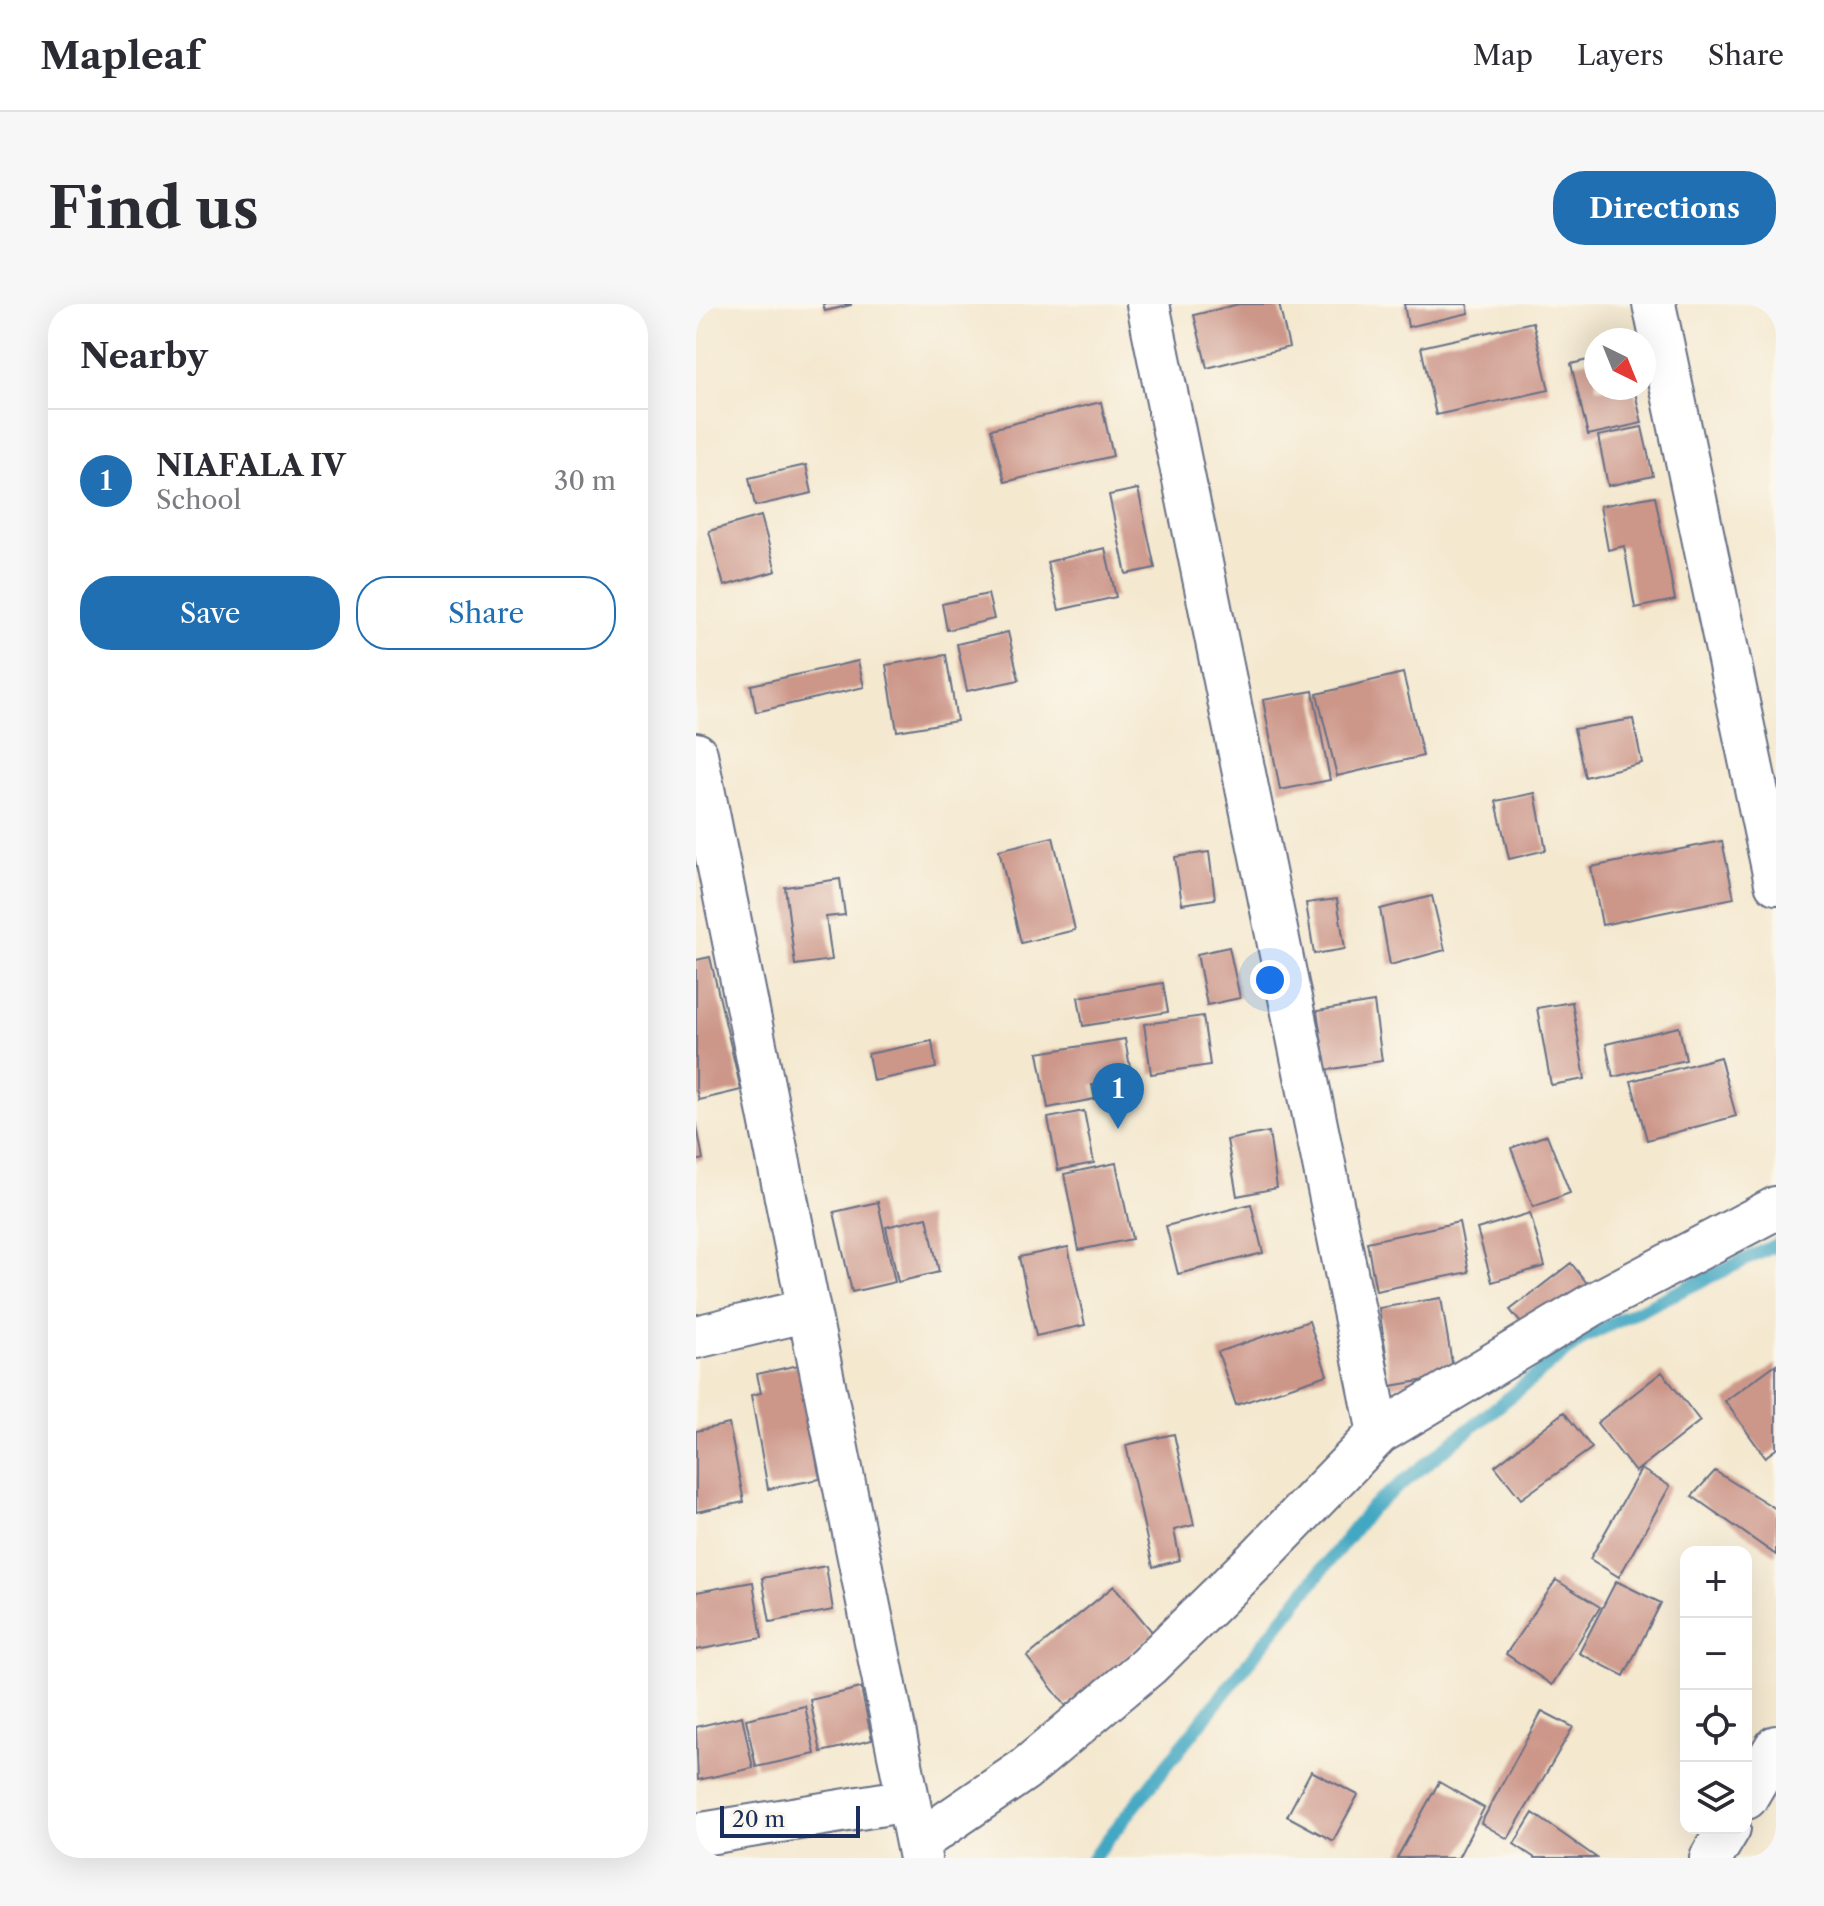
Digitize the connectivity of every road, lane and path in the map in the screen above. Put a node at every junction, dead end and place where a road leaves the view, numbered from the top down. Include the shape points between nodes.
1 (1148, 304) edge
2 (1654, 304) edge
3 (696, 754) edge
4 (702, 819) edge
5 (1776, 883) edge
6 (1776, 1208) edge
7 (809, 1310) junction
8 (696, 1337) edge
9 (1379, 1433) junction
10 (1776, 1747) edge
11 (1752, 1788) edge
12 (908, 1800) junction
13 (1725, 1834) edge
14 (696, 1835) edge
15 (918, 1850) edge
16 (1711, 1858) edge

1 - 9 street
2 - 5 street
3 - 4 street
4 - 7 street
6 - 9 street via 1592,1305
7 - 8 street
7 - 12 street
9 - 15 street via 1148,1666
10 - 11 street
12 - 14 street
12 - 15 street
13 - 16 street

